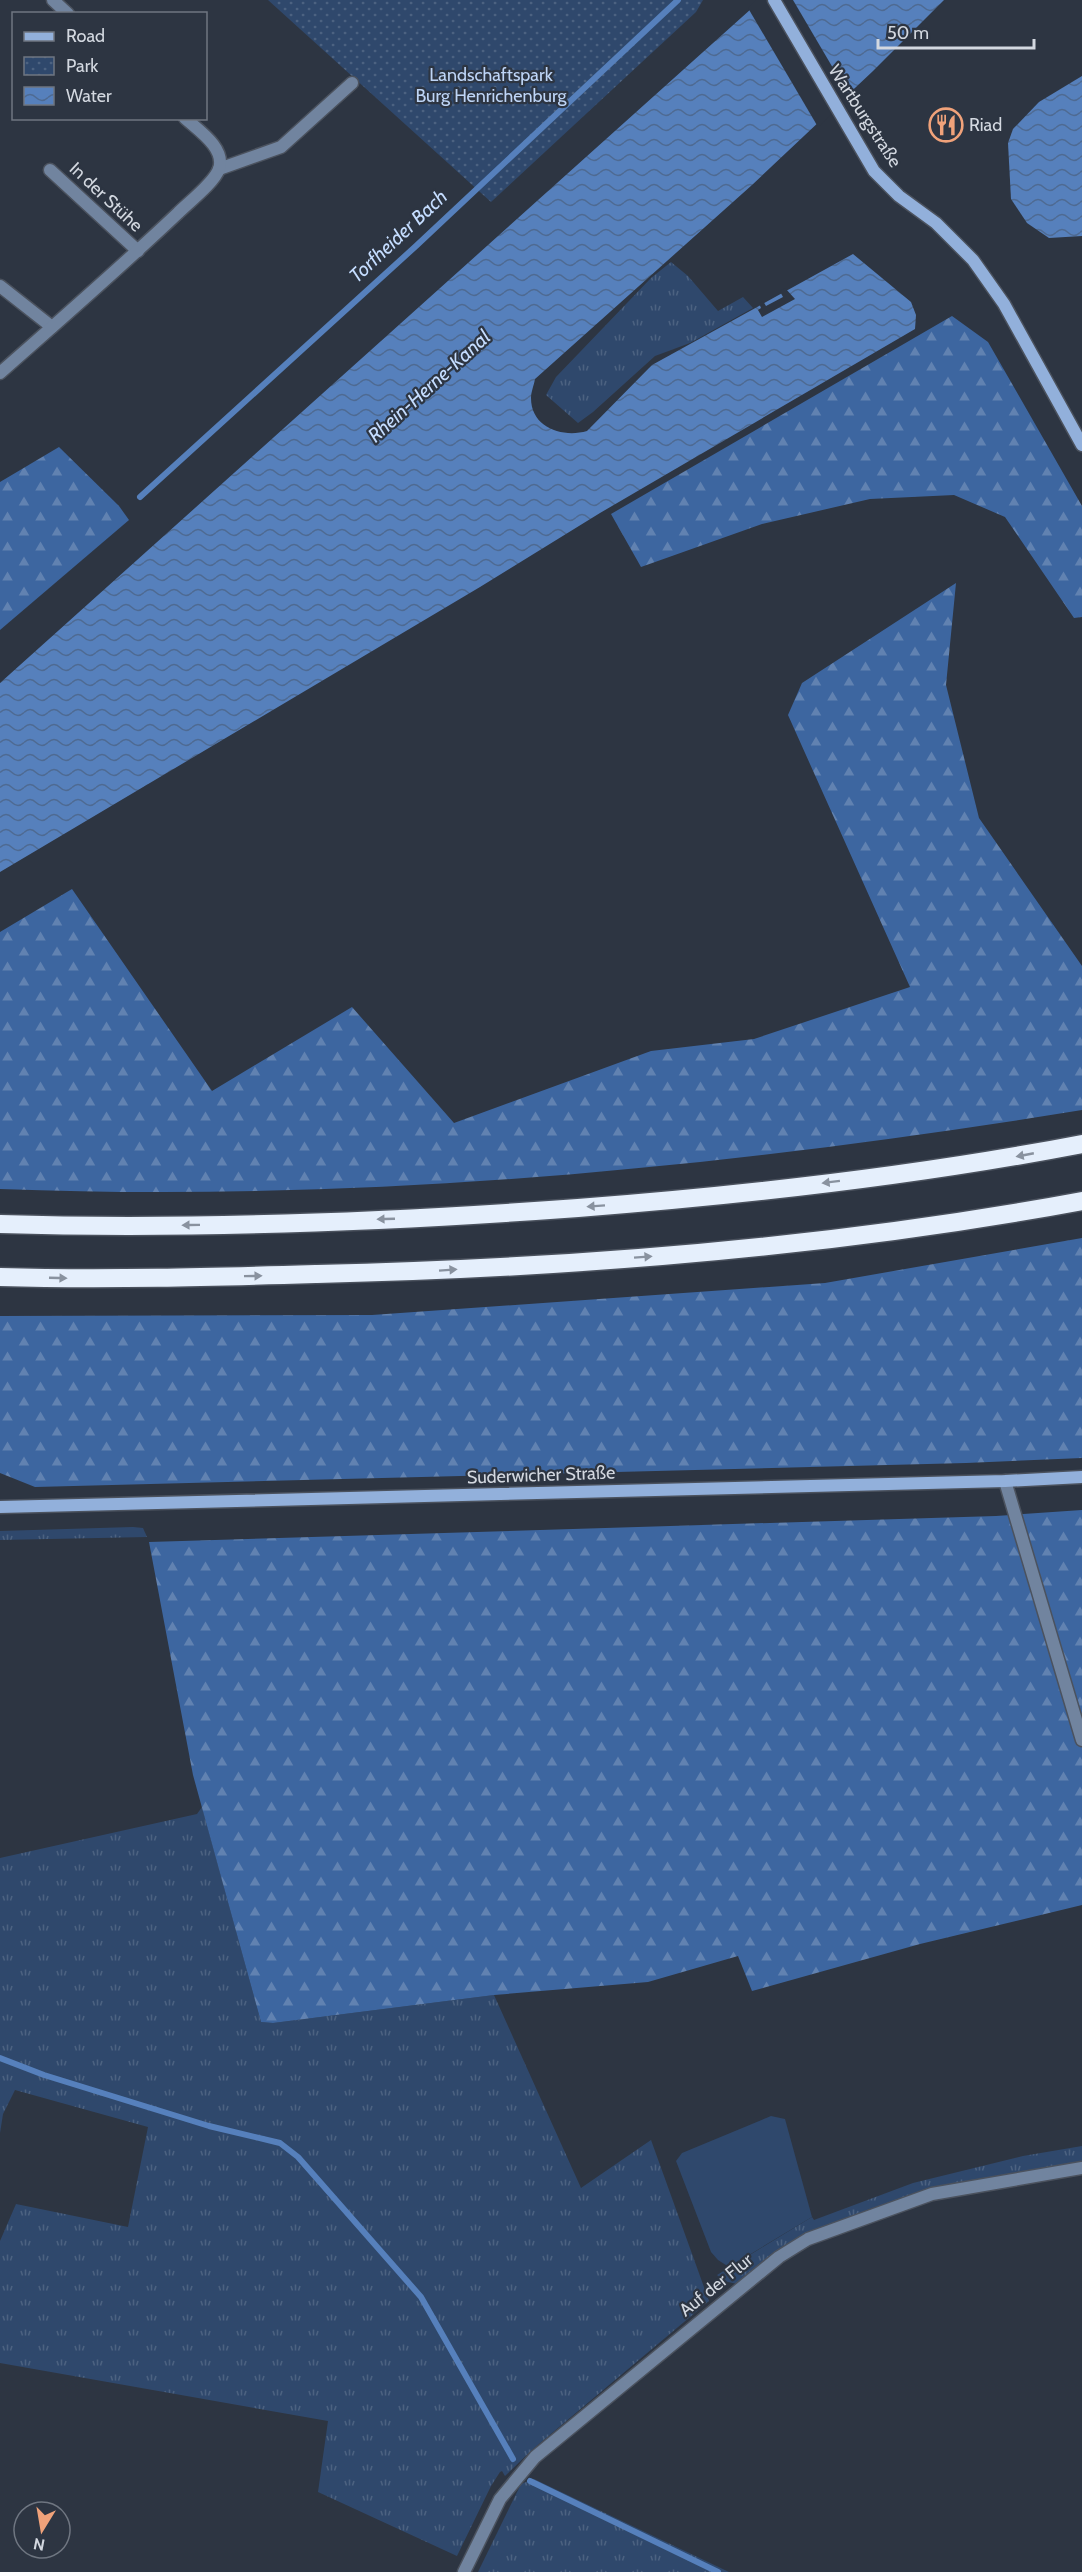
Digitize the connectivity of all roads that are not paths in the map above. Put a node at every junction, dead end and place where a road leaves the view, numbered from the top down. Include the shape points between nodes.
1 (53, 0) edge
2 (774, 0) edge
3 (66, 12) edge
4 (352, 83) dead end
5 (187, 120) edge
6 (219, 169) junction
7 (50, 170) dead end
8 (138, 251) junction
9 (0, 286) edge
10 (52, 327) junction
11 (0, 373) edge
12 (1082, 445) edge
13 (1082, 1144) edge
14 (1082, 1201) edge
15 (0, 1224) edge
16 (0, 1277) edge
17 (1082, 1477) edge
18 (1005, 1481) junction
19 (0, 1507) edge
20 (1082, 1740) edge
21 (1082, 2168) edge
22 (464, 2572) edge

1 - 3 street
2 - 12 main road, Wartburgstraße via 874,171 973,260 1004,304
4 - 6 street via 281,147
5 - 6 street via 212,143 219,156
6 - 8 street, In der Stühe via 206,187
7 - 8 street, In der Stühe
8 - 10 street, In der Stühe
9 - 10 street
10 - 11 street, In der Stühe
13 -> 15 highway via 983,1163 717,1197 486,1215 144,1226
16 -> 14 highway via 104,1280 434,1271 715,1252 995,1217
17 - 18 main road, Suderwicher Straße
18 - 19 main road, Suderwicher Straße
18 - 20 street
21 - 22 street, Auf der Flur via 932,2194 808,2239 779,2257 535,2457 500,2499

